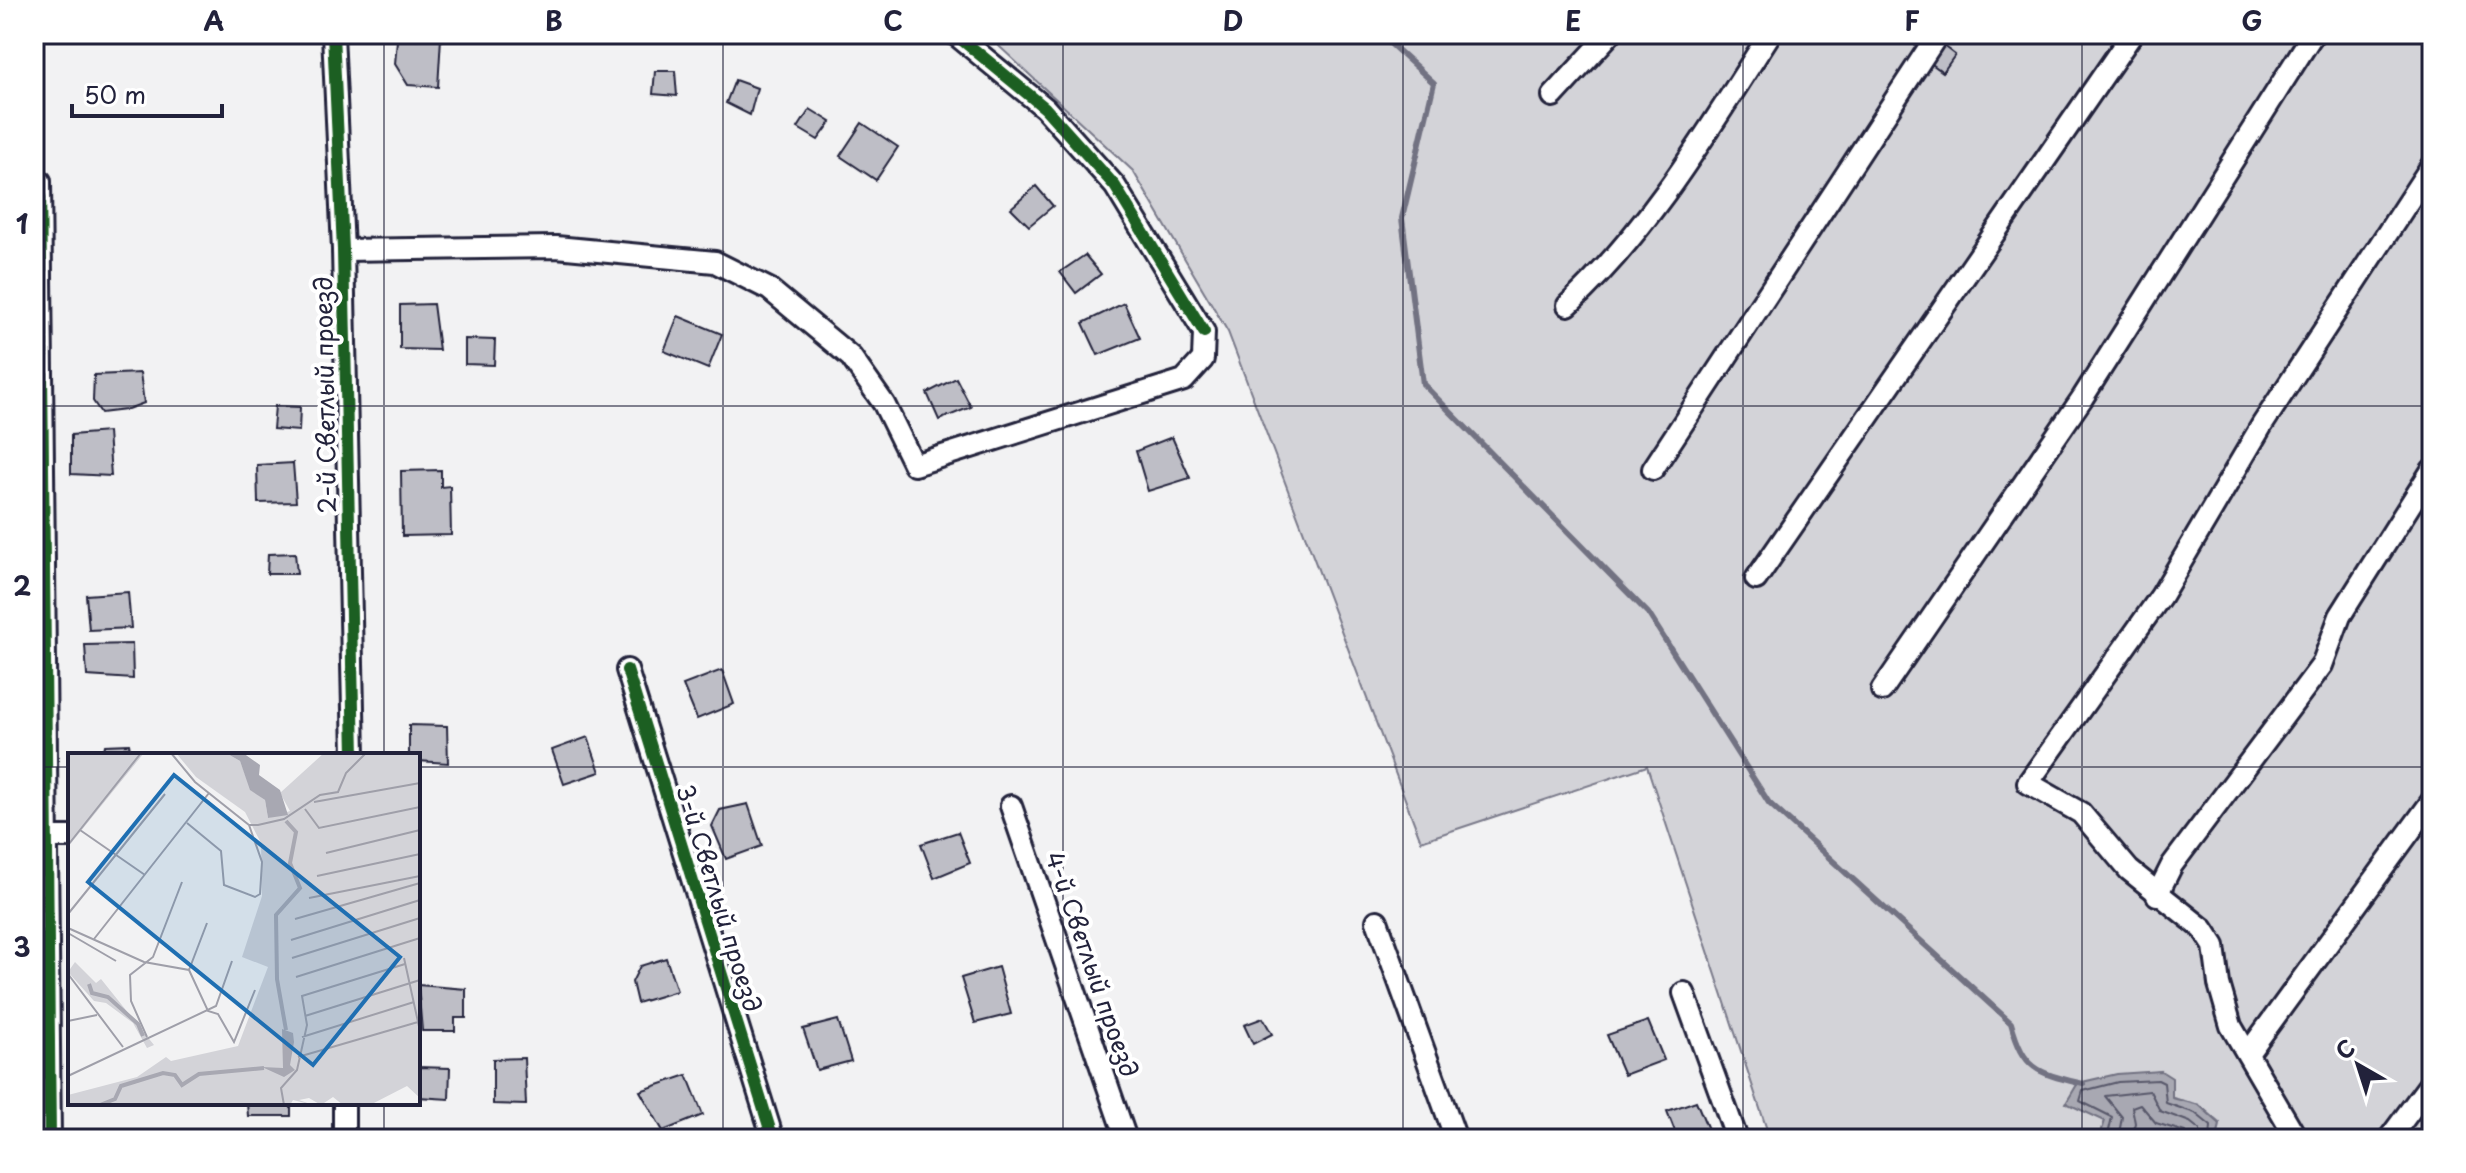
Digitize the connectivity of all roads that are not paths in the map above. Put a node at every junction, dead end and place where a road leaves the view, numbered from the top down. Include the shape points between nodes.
1 (333, 34) edge
2 (955, 34) edge
3 (1610, 34) edge
4 (1770, 34) edge
5 (1938, 34) edge
6 (2132, 34) edge
7 (2313, 34) edge
8 (1553, 96) dead end
9 (2432, 165) edge
10 (40, 181) dead end
11 (343, 250) junction
12 (1568, 305) dead end
13 (1653, 469) dead end
14 (2432, 470) edge
15 (1756, 579) dead end
16 (627, 670) dead end
17 (1882, 690) dead end
18 (354, 753) edge
19 (2432, 801) edge
20 (1011, 806) dead end
21 (40, 837) edge
22 (68, 837) edge
23 (2157, 895) junction
24 (1377, 921) dead end
25 (1684, 993) dead end
26 (2249, 1052) junction
27 (2432, 1081) edge
28 (344, 1105) edge
29 (50, 1139) edge
30 (344, 1139) edge
31 (773, 1139) edge
32 (1126, 1139) edge
33 (1456, 1139) edge
34 (1737, 1139) edge
35 (2297, 1139) edge
36 (2389, 1139) edge

1 - 11 street, 2-й Светлый проезд
2 - 11 street via 1045,108 1115,186 1204,332 1203,359 1184,380 914,465 884,404 851,357 769,289 715,262 556,247
3 - 8 street
4 - 12 street via 1638,232
5 - 13 street
6 - 15 street
7 - 17 street via 2083,397
9 - 23 street via 2262,425 2161,596 2028,783 2081,813
10 - 21 street
11 - 18 street, 2-й Светлый проезд
14 - 23 street via 2340,616 2322,665 2172,865
16 - 31 street, 3-й Светлый проезд
19 - 26 street
20 - 32 street, 4-й Светлый проезд
21 - 22 street
21 - 29 street
23 - 26 street via 2203,929 2214,946 2231,1026
24 - 33 street
25 - 34 street
26 - 35 street
27 - 36 street
28 - 30 street

